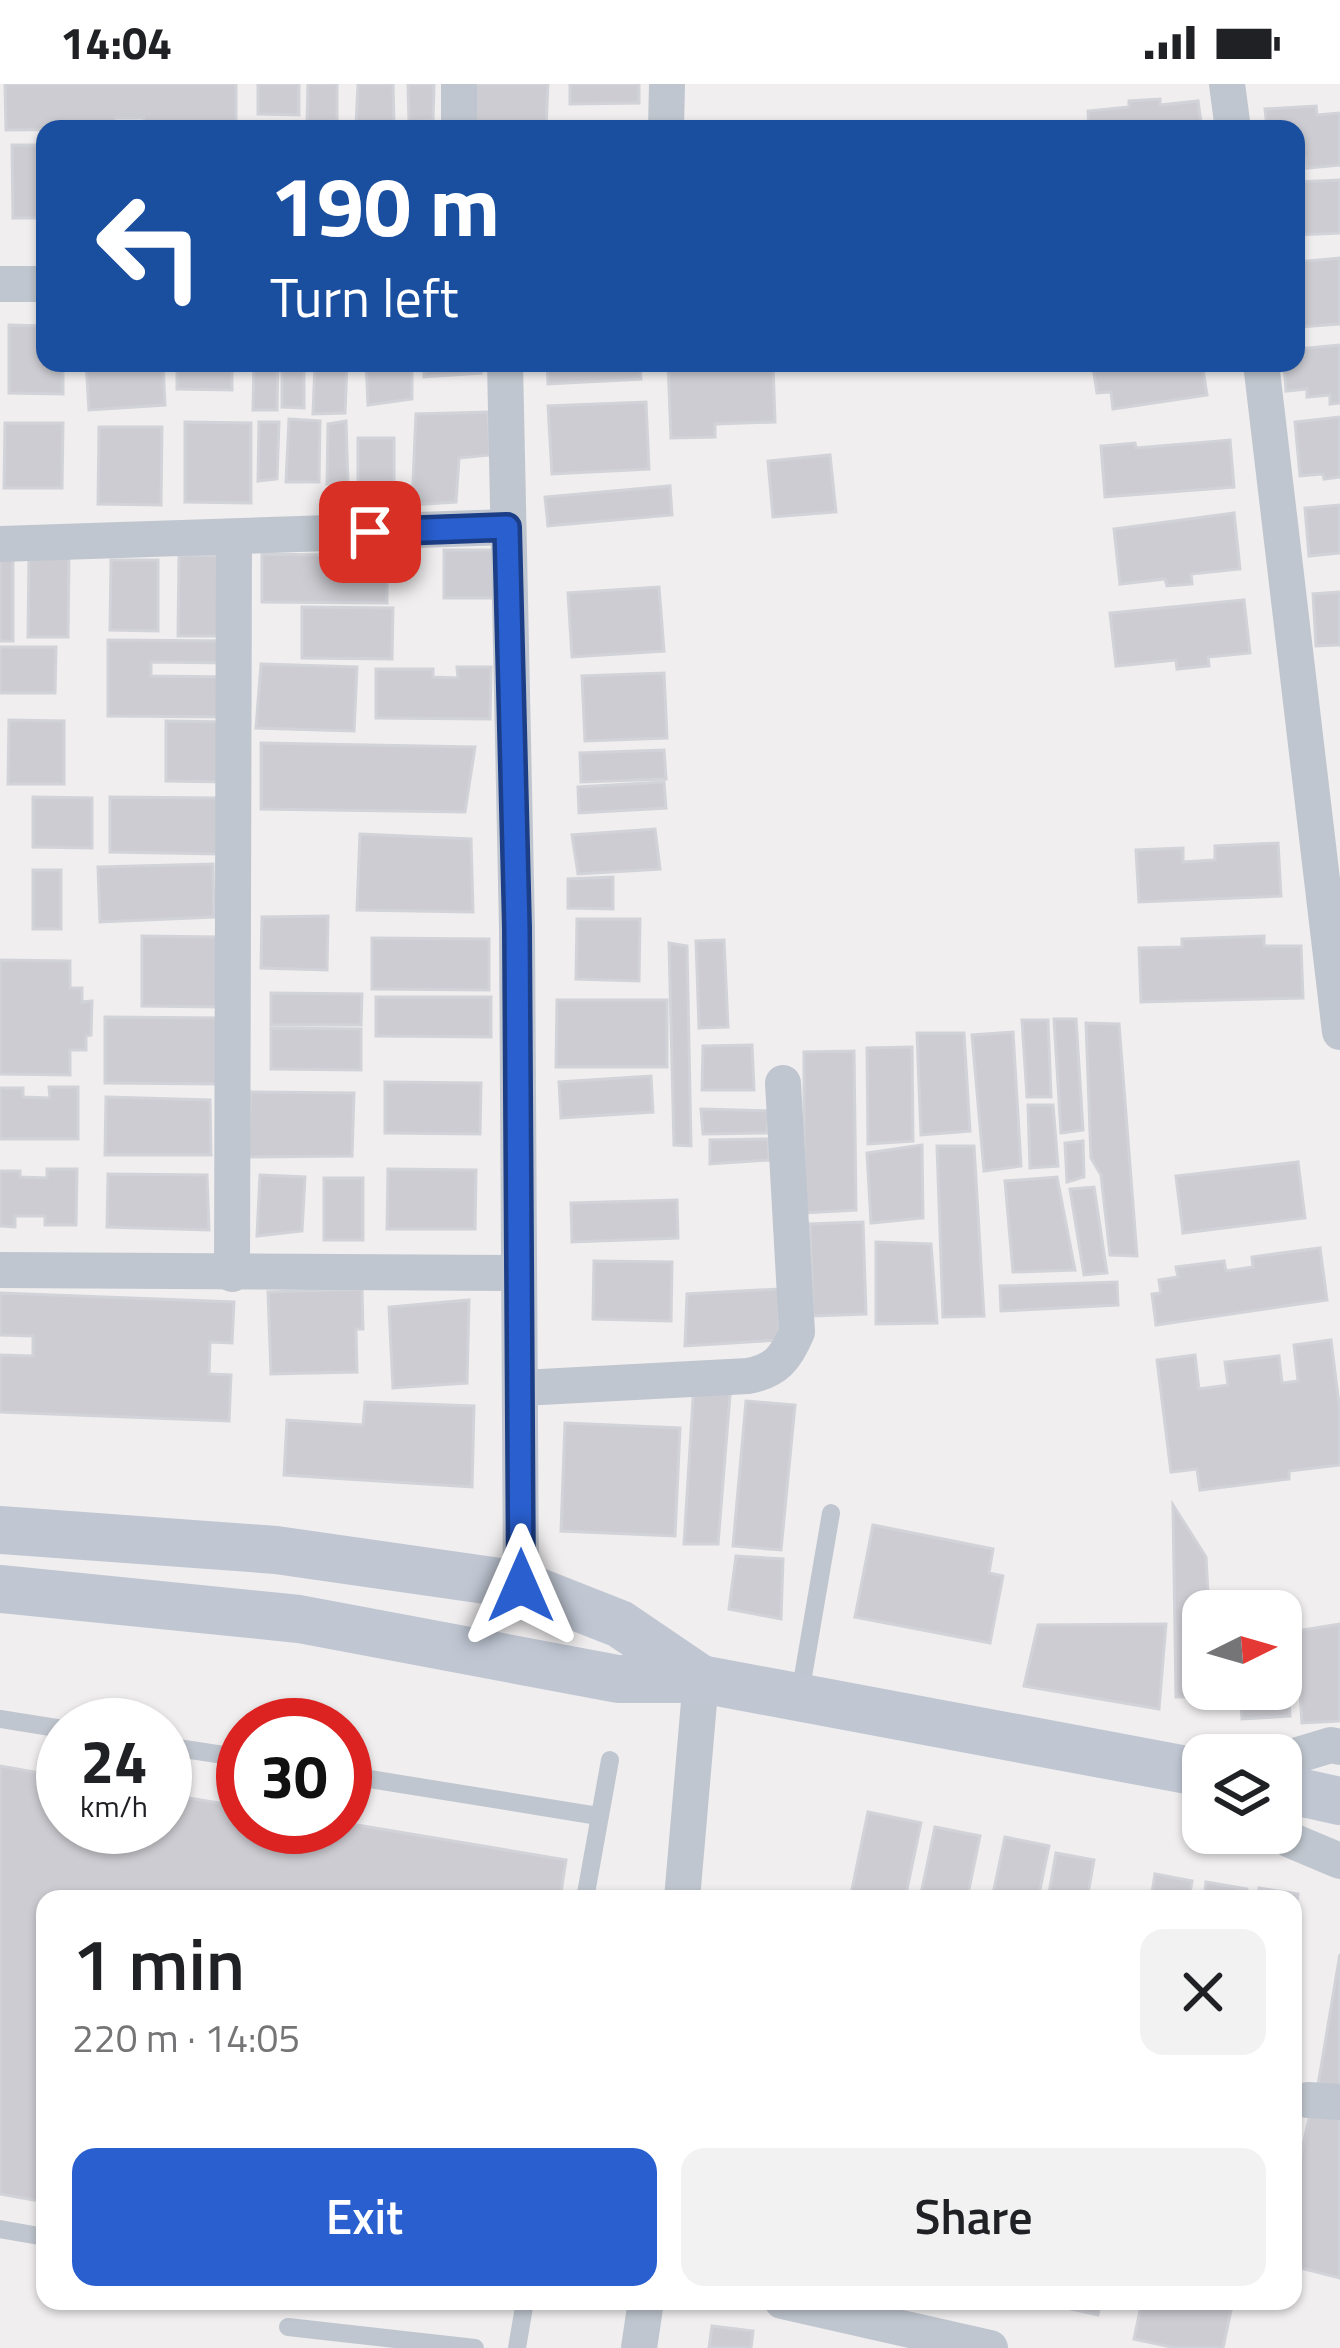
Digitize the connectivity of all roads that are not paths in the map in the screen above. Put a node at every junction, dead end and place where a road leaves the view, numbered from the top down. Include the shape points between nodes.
1 (459, 84) edge
2 (667, 84) edge
3 (1227, 84) edge
4 (459, 120) edge
5 (666, 120) edge
6 (1232, 120) edge
7 (0, 284) edge
8 (36, 284) edge
9 (505, 372) edge
10 (1262, 372) edge
11 (507, 527) junction
12 (234, 538) junction
13 (0, 544) edge
14 (1332, 896) edge
15 (1340, 1032) edge
16 (783, 1083) dead end
17 (0, 1270) edge
18 (517, 1273) junction
19 (232, 1274) junction
20 (522, 1388) junction
21 (831, 1513) dead end
22 (0, 1530) edge
23 (521, 1586) junction
24 (0, 1588) edge
25 (701, 1679) junction
26 (799, 1699) junction
27 (0, 1719) edge
28 (36, 1725) edge
29 (1340, 1747) edge
30 (1302, 1754) edge
31 (610, 1760) dead end
32 (1182, 1770) edge
33 (372, 1779) edge
34 (1302, 1793) edge
35 (1340, 1801) edge
36 (598, 1816) junction
37 (1302, 1845) edge
38 (1340, 1861) edge
39 (586, 1890) edge
40 (683, 1890) edge
41 (0, 2229) edge
42 (36, 2235) edge
43 (524, 2310) edge
44 (645, 2310) edge
45 (822, 2310) edge
46 (288, 2327) dead end
47 (475, 2348) edge
48 (518, 2348) edge
49 (639, 2348) edge
50 (990, 2348) edge

1 - 4 street
2 - 5 street
3 - 6 street
7 - 8 street
9 - 11 street
10 - 14 street
11 - 12 street
11 - 18 street
12 - 13 street
12 - 19 street
14 - 15 street
16 - 20 street via 797,1333 787,1356 748,1376
17 - 19 street
18 - 19 street
18 - 20 street
20 - 23 street
21 - 26 lane
22 - 23 street via 276,1550
23 - 25 street via 620,1624
24 - 25 street via 299,1619 618,1679
25 - 26 street
25 - 40 street
26 - 32 street
27 - 28 lane
29 - 30 street
31 - 36 lane
33 - 36 lane
34 - 35 street
36 - 39 lane
37 - 38 street
41 - 42 lane
43 - 48 lane
44 - 49 street
45 - 50 street
46 - 47 lane

